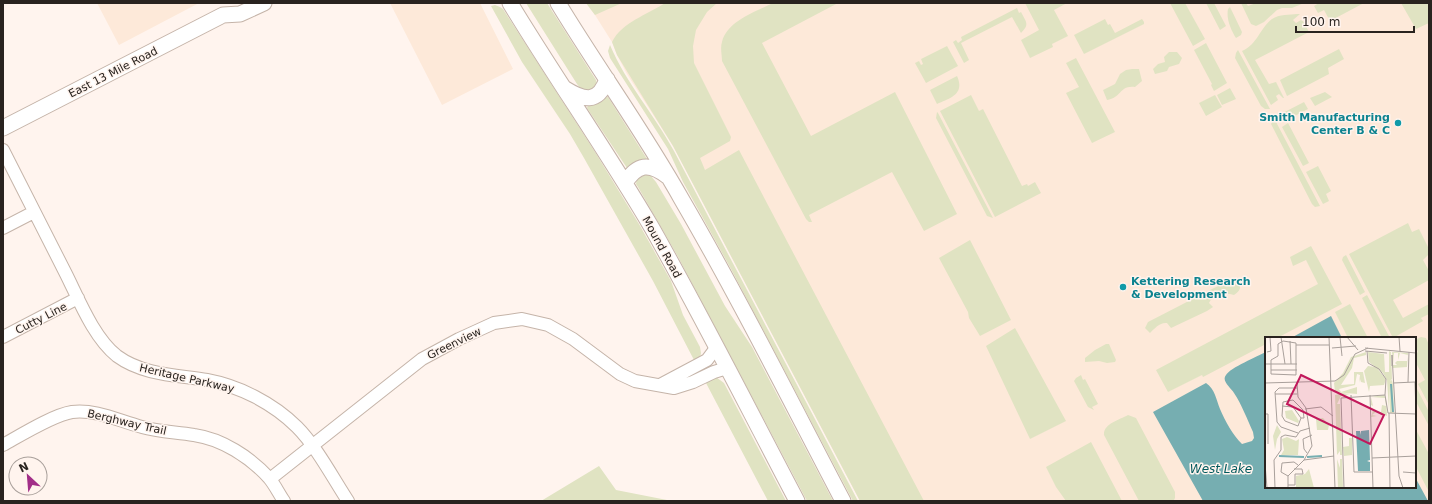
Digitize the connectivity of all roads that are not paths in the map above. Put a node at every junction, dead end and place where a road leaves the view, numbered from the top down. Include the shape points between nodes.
1 (234, 3) edge
2 (264, 3) edge
3 (510, 3) edge
4 (558, 3) edge
5 (223, 16) junction
6 (607, 79) junction
7 (563, 88) junction
8 (3, 128) edge
9 (3, 150) edge
10 (670, 178) junction
11 (625, 184) junction
12 (34, 212) junction
13 (3, 228) edge
14 (78, 298) junction
15 (3, 337) edge
16 (716, 348) junction
17 (727, 368) junction
18 (660, 385) junction
19 (3, 445) edge
20 (312, 445) junction
21 (270, 479) junction
22 (284, 501) edge
23 (348, 501) edge
24 (797, 501) edge
25 (843, 501) edge

1 - 5 main road, East 13 Mile Road
2 - 5 main road, East 13 Mile Road via 240,14
3 - 7 main road, Mound Road
4 - 6 main road
5 - 8 main road, East 13 Mile Road
6 - 7 main road via 602,90 594,98 582,98
6 - 10 main road
7 - 11 main road, Mound Road
9 - 12 street, Heritage Parkway
10 - 11 main road via 655,168 644,167 634,171
10 - 25 main road
11 - 16 main road, Mound Road via 664,250
12 - 13 street
12 - 14 street, Heritage Parkway
14 - 15 street, Cutty Line
14 - 20 street, Heritage Parkway via 93,326 116,355 132,365 153,372 232,386 254,395 296,427
16 - 17 main road, Mound Road
16 - 18 street via 707,360
17 - 18 street, Greenview via 684,386 674,388
17 - 24 main road, Mound Road
18 - 20 street, Greenview via 628,379 573,339 548,325 522,319 494,323 422,359
19 - 21 street, Berghway Trail via 60,415 86,411 156,431 210,439 241,454
20 - 21 street, Greenview
20 - 23 street, Heritage Parkway
21 - 22 street, Berghway Trail

